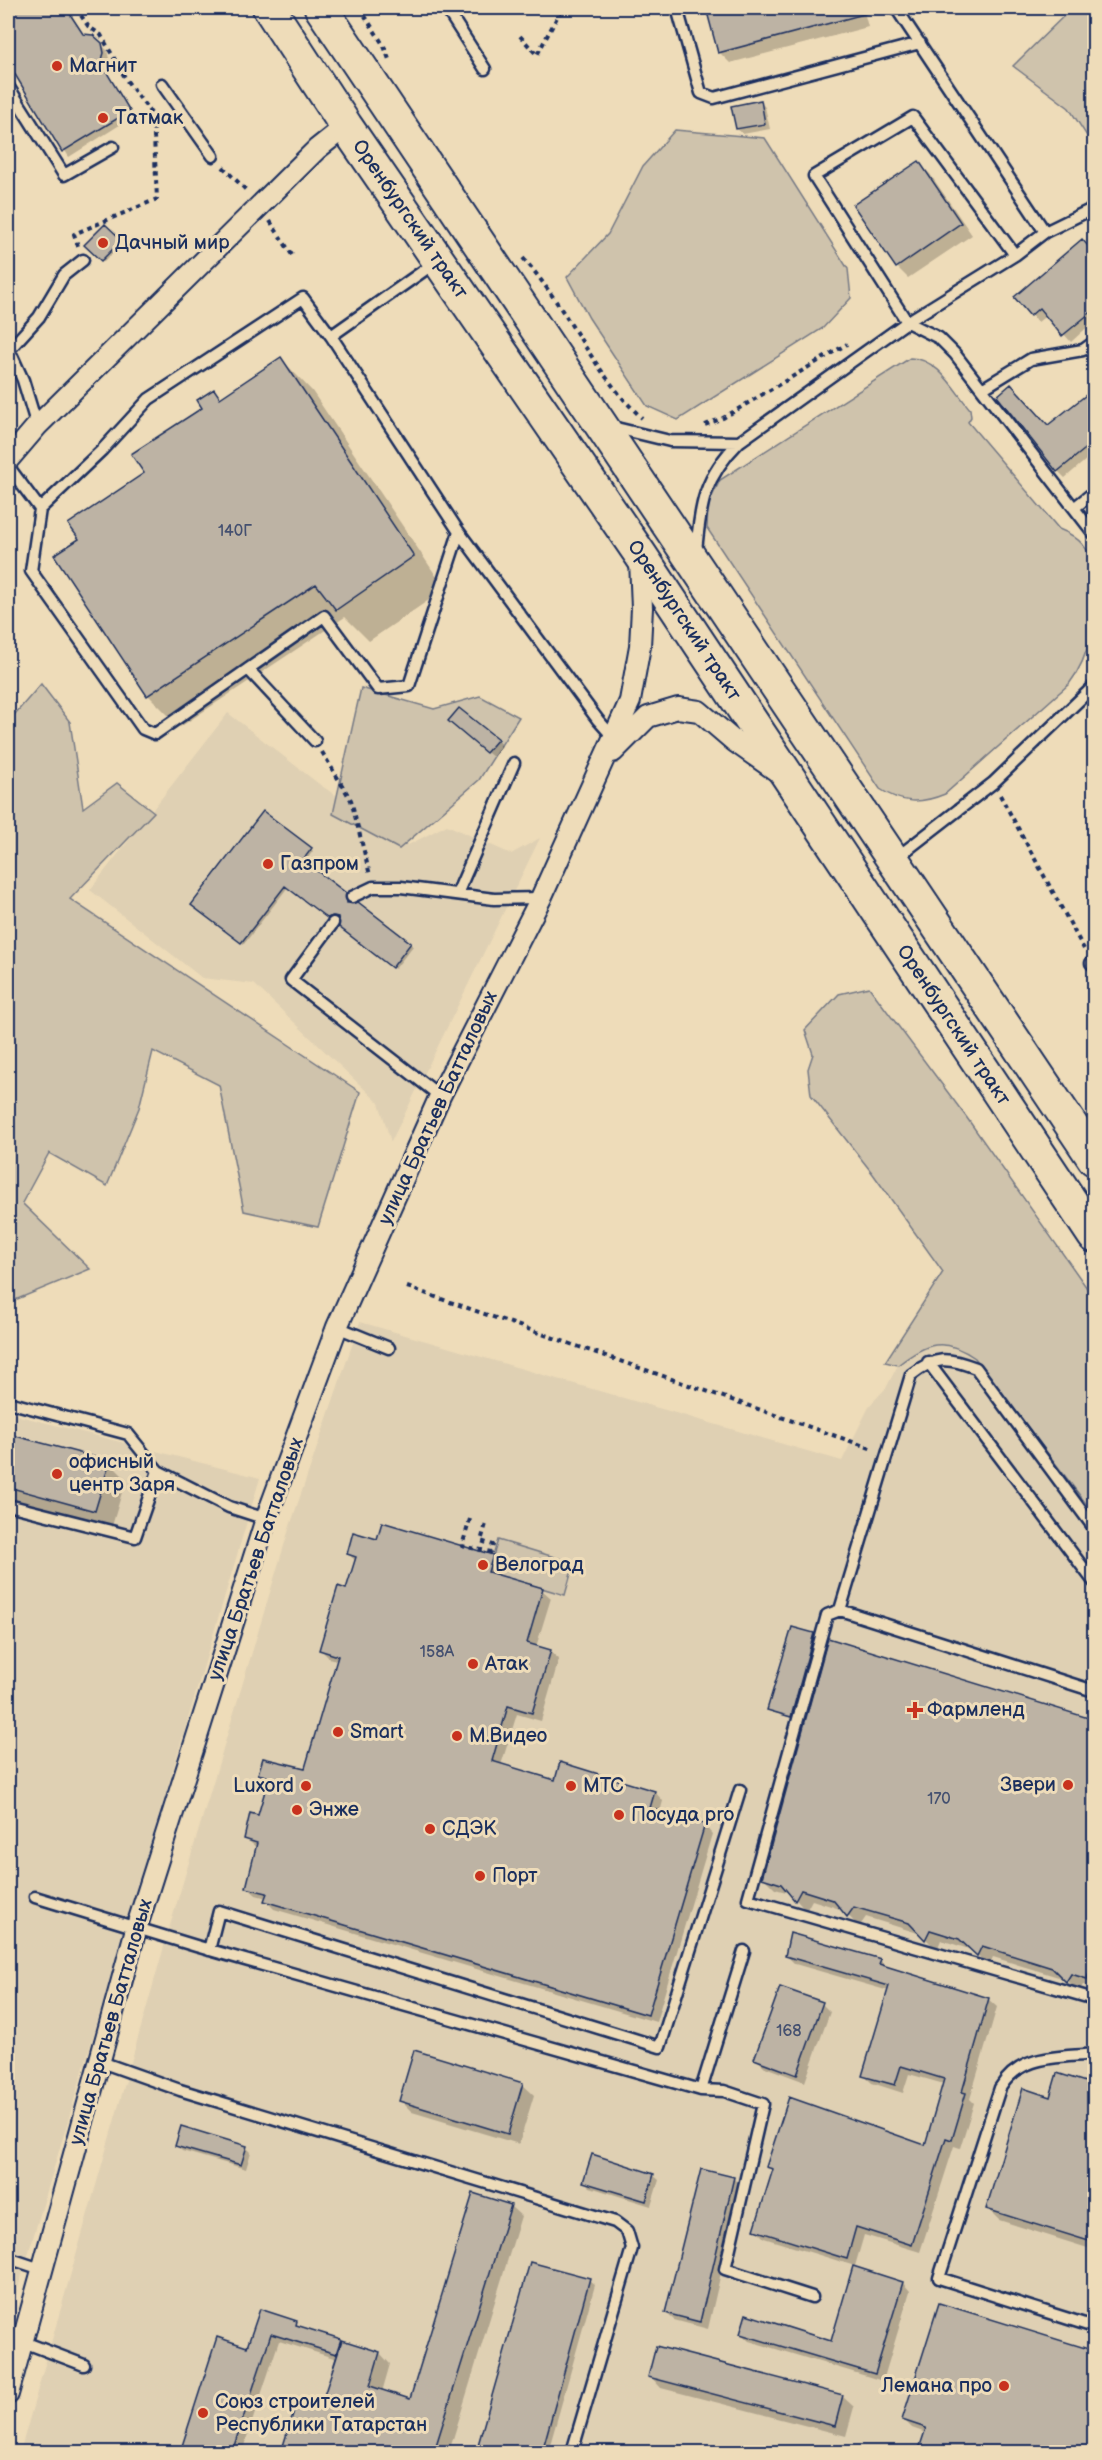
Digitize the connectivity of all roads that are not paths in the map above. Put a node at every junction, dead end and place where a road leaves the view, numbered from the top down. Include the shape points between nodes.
1 (269, 8) edge
2 (321, 8) edge
3 (446, 8) edge
4 (677, 8) edge
5 (896, 8) edge
6 (920, 43) junction
7 (485, 69) dead end
8 (162, 84) dead end
9 (8, 86) edge
10 (346, 126) junction
11 (113, 147) dead end
12 (213, 156) dead end
13 (1095, 208) edge
14 (1045, 232) junction
15 (1015, 255) junction
16 (83, 260) road end
17 (439, 261) junction
18 (907, 322) junction
19 (331, 336) junction
20 (1095, 342) edge
21 (8, 348) edge
22 (982, 389) junction
23 (601, 425) junction
24 (37, 426) junction
25 (739, 442) junction
26 (8, 460) edge
27 (8, 466) edge
28 (1095, 492) edge
29 (1074, 508) junction
30 (40, 509) junction
31 (459, 532) junction
32 (1095, 534) edge
33 (640, 554) junction
34 (695, 566) junction
35 (248, 669) junction
36 (1095, 686) edge
37 (614, 738) junction
38 (315, 741) road end
39 (605, 760) junction
40 (514, 763) dead end
41 (791, 781) junction
42 (895, 859) junction
43 (457, 894) junction
44 (352, 897) dead end
45 (541, 898) junction
46 (333, 923) dead end
47 (440, 1096) junction
48 (1095, 1159) edge
49 (1095, 1236) edge
50 (337, 1327) junction
51 (389, 1348) dead end
52 (928, 1362) junction
53 (8, 1402) edge
54 (158, 1471) junction
55 (8, 1505) edge
56 (266, 1520) junction
57 (1095, 1528) edge
58 (1095, 1582) edge
59 (840, 1610) junction
60 (1095, 1691) edge
61 (740, 1790) dead end
62 (35, 1897) dead end
63 (136, 1929) junction
64 (209, 1950) junction
65 (744, 1951) dead end
66 (1095, 1998) edge
67 (1095, 2054) edge
68 (101, 2062) junction
69 (700, 2090) junction
70 (8, 2258) edge
71 (44, 2270) junction
72 (812, 2297) dead end
73 (1095, 2327) edge
74 (15, 2339) edge
75 (84, 2365) dead end
76 (8, 2394) edge
77 (572, 2452) edge

1 - 10 main road, Оренбургский тракт
2 - 23 main road, Оренбургский тракт
3 - 7 lane
4 - 6 lane via 701,93 714,98
5 - 6 lane
6 - 14 lane
8 - 12 lane
9 - 11 lane via 64,175
10 - 17 main road, Оренбургский тракт
10 - 24 street via 317,149
13 - 14 lane
14 - 15 lane
15 - 18 lane
15 - 18 lane via 913,117 814,177
16 - 21 lane via 64,275 39,317
17 - 19 lane
17 - 33 main road, Оренбургский тракт
18 - 22 lane via 939,338
18 - 25 lane
19 - 30 lane via 303,298 149,399
19 - 31 lane
20 - 22 lane via 1083,351 1031,359
21 - 24 lane
22 - 29 lane
23 - 25 lane via 670,441
23 - 34 main road, Оренбургский тракт
24 - 26 street
25 - 34 lane via 723,458 704,492
27 - 30 lane
28 - 29 lane
29 - 32 lane
30 - 35 lane via 31,571 143,729 155,734
31 - 35 lane via 409,687 378,689 324,616
31 - 37 lane
33 - 37 street, улица Братьев Батталовых via 640,646 630,701
33 - 41 main road, Оренбургский тракт
34 - 42 main road, Оренбургский тракт
35 - 38 lane
36 - 42 lane via 993,783
37 - 39 street, улица Братьев Батталовых
39 - 41 street, улица Братьев Батталовых via 648,717 678,708 699,711
39 - 45 street, улица Братьев Батталовых
40 - 43 lane
41 - 49 main road, Оренбургский тракт
42 - 48 main road, Оренбургский тракт
43 - 44 lane via 373,887
43 - 45 lane
45 - 47 street, улица Братьев Батталовых
46 - 47 lane via 291,980
47 - 50 street, улица Братьев Батталовых
50 - 51 lane
50 - 56 street, улица Братьев Батталовых
52 - 57 lane via 954,1359 976,1368
52 - 58 lane
52 - 59 lane via 911,1375
53 - 54 lane via 128,1434
54 - 55 lane via 135,1537
54 - 56 lane via 229,1508
56 - 63 street, улица Братьев Батталовых
59 - 60 lane
59 - 66 lane via 827,1615 748,1899
61 - 64 lane via 660,2047 219,1911
62 - 63 lane
63 - 64 lane
63 - 68 street, улица Братьев Батталовых
64 - 69 lane
65 - 69 lane
67 - 73 lane via 1025,2062 1009,2073 1000,2088 939,2278
68 - 71 street, улица Братьев Батталовых
68 - 77 lane via 180,2090 615,2222 627,2231 632,2248
69 - 72 lane via 724,2091 762,2104 725,2269
70 - 71 lane
71 - 74 street, улица Братьев Батталовых
74 - 75 lane
74 - 76 street, улица Братьев Батталовых

